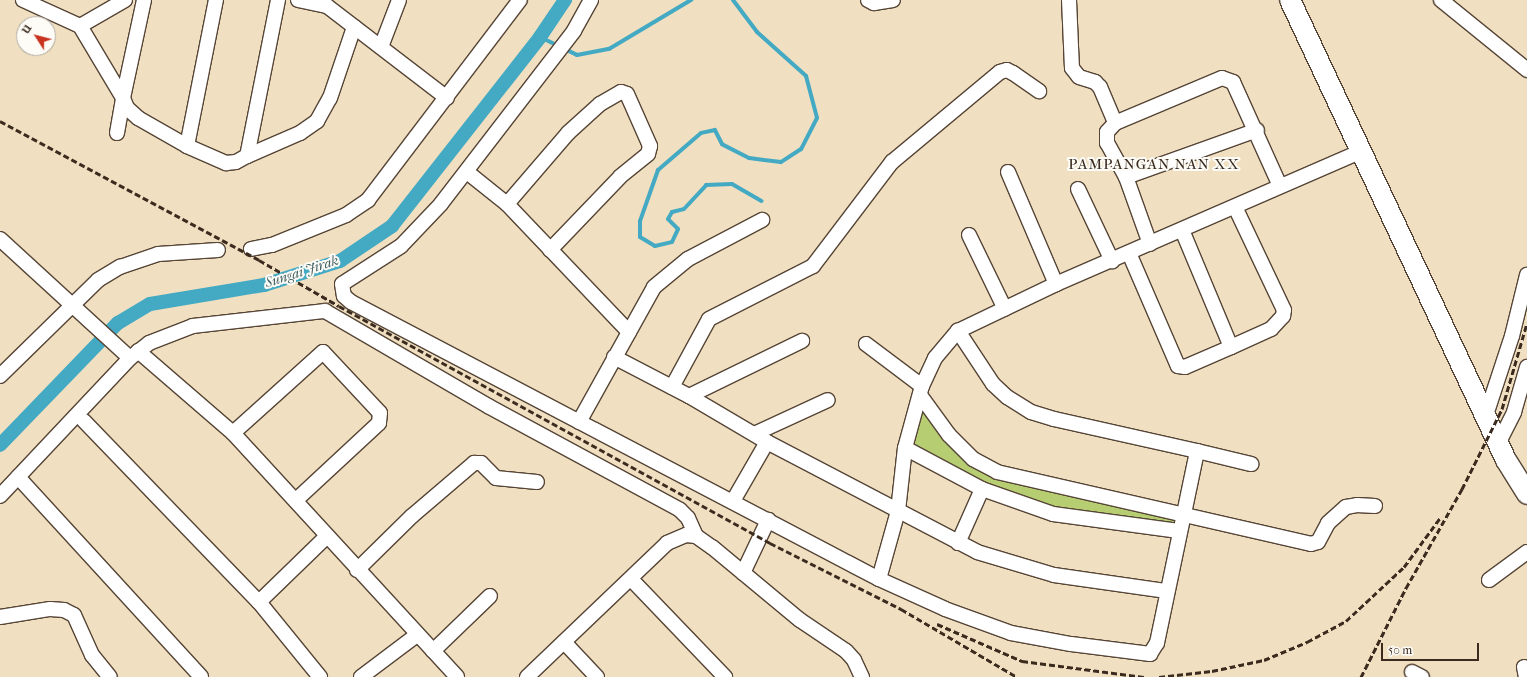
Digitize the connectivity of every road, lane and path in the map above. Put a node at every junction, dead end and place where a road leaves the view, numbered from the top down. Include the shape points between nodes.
1 (125, 0) edge
2 (144, 0) edge
3 (216, 0) edge
4 (278, 0) edge
5 (298, 0) edge
6 (399, 0) edge
7 (520, 0) edge
8 (592, 0) edge
9 (868, 0) edge
10 (893, 0) edge
11 (1069, 0) edge
12 (1290, 0) edge
13 (1441, 0) edge
14 (32, 2) edge
15 (329, 3) edge
16 (80, 26) junction
17 (354, 27) junction
18 (380, 47) junction
19 (1527, 70) edge
20 (1039, 91) dead end
21 (123, 98) junction
22 (447, 98) junction
23 (1115, 123) junction
24 (1257, 130) junction
25 (117, 133) dead end
26 (187, 146) junction
27 (1362, 151) junction
28 (247, 156) junction
29 (467, 172) junction
30 (1008, 172) dead end
31 (1126, 177) junction
32 (1280, 186) junction
33 (1078, 190) dead end
34 (507, 204) junction
35 (1235, 207) junction
36 (762, 220) dead end
37 (1182, 230) junction
38 (969, 235) dead end
39 (0, 239) edge
40 (1150, 244) junction
41 (218, 250) dead end
42 (251, 250) dead end
43 (550, 250) junction
44 (1129, 253) junction
45 (1112, 261) junction
46 (1527, 274) edge
47 (1056, 284) junction
48 (76, 308) junction
49 (1005, 308) junction
50 (958, 331) junction
51 (628, 332) junction
52 (802, 341) dead end
53 (866, 344) dead end
54 (1231, 347) junction
55 (131, 354) junction
56 (614, 357) junction
57 (1527, 367) edge
58 (0, 376) edge
59 (672, 387) junction
60 (921, 391) junction
61 (688, 396) junction
62 (828, 400) dead end
63 (1486, 415) junction
64 (84, 420) dead end
65 (579, 422) junction
66 (233, 433) junction
67 (754, 434) junction
68 (767, 442) junction
69 (1498, 444) junction
70 (905, 448) junction
71 (1197, 451) junction
72 (1251, 464) dead end
73 (18, 477) junction
74 (536, 482) dead end
75 (982, 489) junction
76 (1527, 494) edge
77 (0, 496) edge
78 (296, 500) junction
79 (733, 501) junction
80 (1375, 506) dead end
81 (898, 511) junction
82 (1182, 516) junction
83 (768, 520) junction
84 (1179, 531) junction
85 (327, 536) junction
86 (696, 536) junction
87 (958, 543) junction
88 (1527, 552) edge
89 (357, 570) junction
90 (743, 573) junction
91 (631, 579) junction
92 (879, 579) junction
93 (1489, 580) dead end
94 (1167, 591) junction
95 (490, 596) dead end
96 (259, 602) junction
97 (0, 617) edge
98 (417, 635) junction
99 (564, 642) junction
100 (434, 651) junction
101 (110, 677) edge
102 (201, 677) edge
103 (320, 677) edge
104 (361, 677) edge
105 (457, 677) edge
106 (527, 677) edge
107 (597, 677) edge
108 (725, 677) edge
109 (862, 677) edge

1 - 16 street
2 - 21 street
3 - 26 street
4 - 28 street
5 - 15 street
6 - 18 street
7 - 22 street
8 - 29 street via 574,32
9 - 10 street via 874,3
11 - 23 street via 1072,68 1079,77 1095,82 1100,87
12 - 27 main road
13 - 19 street
14 - 16 street
15 - 17 street
16 - 21 street
17 - 18 street
17 - 28 street via 330,98 317,121 300,133
18 - 22 street
20 - 59 street via 1007,70 1000,72 892,162 814,266 709,320
21 - 25 street
21 - 26 street via 127,108 138,118
22 - 42 street via 378,190 359,209 272,245
23 - 24 street via 1222,78 1233,82
23 - 31 street via 1107,132 1107,144
24 - 31 street
24 - 32 street
26 - 28 street via 226,163
27 - 32 street
27 - 63 main road
29 - 34 street
29 - 65 street via 413,236 389,256 342,284 344,296
30 - 47 street
31 - 40 street
32 - 35 street
33 - 45 street
34 - 43 street
34 - 43 street via 568,133 600,104 621,92 627,94 650,146 648,154 620,177
35 - 37 street
35 - 54 street via 1284,310 1278,324
36 - 51 street via 688,259 668,274 654,287
37 - 40 street
37 - 54 street
38 - 49 street
39 - 48 street
40 - 44 street
41 - 48 street via 158,254 120,266 98,280
43 - 51 street
44 - 45 street
44 - 54 street via 1178,366 1185,367
45 - 47 street
46 - 63 street via 1512,336
47 - 49 street
48 - 55 street
48 - 58 street
49 - 50 street
50 - 60 street via 935,358
50 - 71 street via 993,384 1007,397 1032,412
51 - 56 street
52 - 61 street
53 - 60 street
55 - 66 street
55 - 73 street
55 - 86 street via 158,338 192,326 325,311 488,406 680,510 688,518
56 - 59 street
56 - 65 street
57 - 69 street via 1514,412
59 - 61 street
60 - 70 street
60 - 82 street via 949,435 968,454 998,472
61 - 67 street
62 - 67 street
63 - 69 main road
64 - 96 street
65 - 79 street
66 - 78 street
66 - 78 street via 323,352 380,413 379,423
67 - 68 street
68 - 79 street
68 - 81 street
69 - 76 main road
70 - 75 street
70 - 81 street
71 - 72 street
71 - 82 street
73 - 77 street
73 - 102 street
74 - 89 street via 496,478 481,463 474,463 412,516
75 - 84 street via 1053,514
75 - 87 street
78 - 85 street
79 - 83 street
80 - 82 street via 1346,507 1328,523 1318,542 1311,544
81 - 87 street
81 - 92 street
82 - 84 street
83 - 90 street
83 - 92 street
84 - 94 street
85 - 89 street
85 - 96 street
86 - 90 street
86 - 91 street via 676,537
87 - 94 street via 994,559 1054,575
88 - 93 street
89 - 98 street
90 - 109 street via 805,624 848,653
91 - 99 street
91 - 108 street
92 - 94 street via 994,628 1071,644 1143,655 1150,654 1156,646
95 - 100 street
96 - 103 street
97 - 101 street via 50,609 64,610 74,615 92,655
98 - 100 street
98 - 104 street
99 - 106 street
99 - 107 street
100 - 105 street

